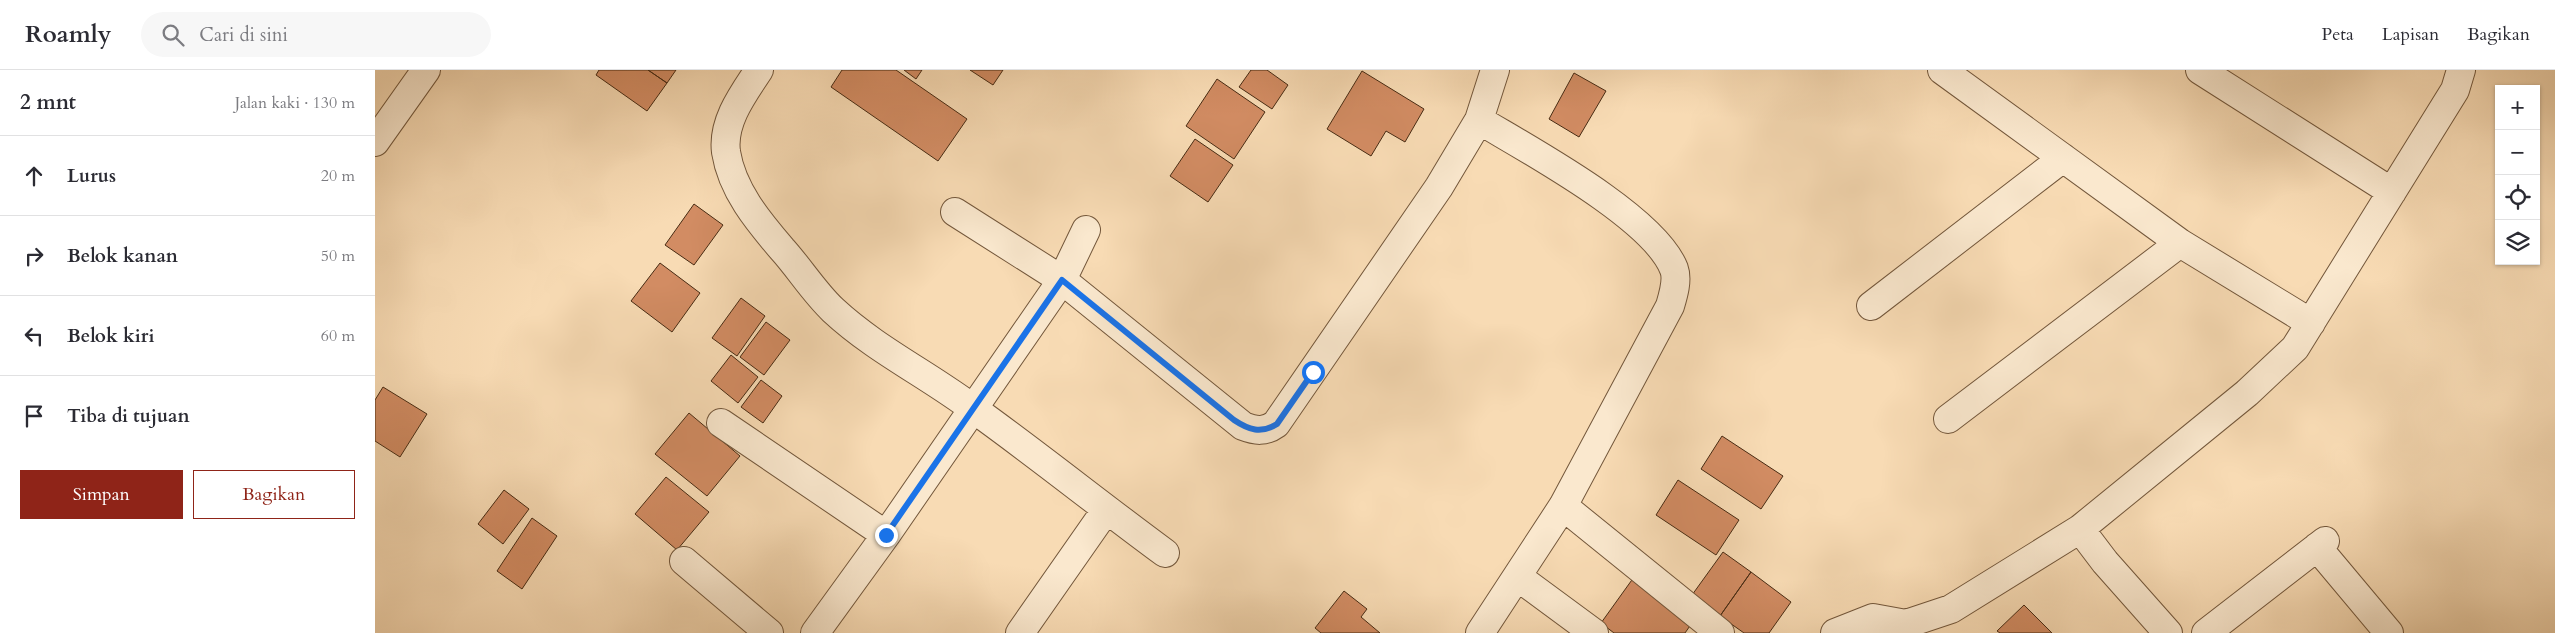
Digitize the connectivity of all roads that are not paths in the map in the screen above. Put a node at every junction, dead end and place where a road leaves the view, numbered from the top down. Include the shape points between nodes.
1 (426, 70) edge
2 (759, 70) edge
3 (1495, 70) edge
4 (1942, 70) edge
5 (2200, 70) edge
6 (2461, 70) edge
7 (1479, 120) junction
8 (375, 142) edge
9 (2063, 158) junction
10 (2392, 192) junction
11 (955, 212) dead end
12 (1086, 230) dead end
13 (2180, 243) junction
14 (1062, 280) junction
15 (1871, 306) dead end
16 (2311, 323) junction
17 (974, 409) junction
18 (1948, 419) dead end
19 (721, 423) dead end
20 (1563, 506) junction
21 (1106, 510) junction
22 (2080, 529) junction
23 (886, 535) junction
24 (1165, 553) dead end
25 (684, 561) dead end
26 (1518, 577) junction
27 (769, 633) edge
28 (815, 633) edge
29 (1020, 633) edge
30 (1479, 633) edge
31 (1594, 633) edge
32 (1720, 633) edge
33 (1835, 633) edge
34 (2168, 633) edge
35 (2206, 633) edge
36 (2389, 633) edge

1 - 8 street
2 - 17 street via 732,116 726,140 730,167 749,208 833,309 875,344
3 - 7 street
4 - 9 street
5 - 10 street
6 - 10 street via 2455,90
7 - 14 street via 1407,235 1277,424 1268,430 1252,430 1234,420
7 - 20 street via 1610,202 1650,235 1674,270 1670,306
9 - 13 street
9 - 15 street
10 - 16 street
11 - 14 street
12 - 14 street
13 - 16 street
13 - 18 street
14 - 17 street
16 - 22 street via 2295,348 2247,393
17 - 21 street
17 - 23 street
19 - 23 street
20 - 26 street
20 - 32 street
21 - 24 street
21 - 29 street
22 - 33 street via 1951,609 1906,624 1873,618
22 - 34 street
23 - 28 street
25 - 27 street
26 - 30 street
26 - 31 street
35 - 36 street via 2321,544

